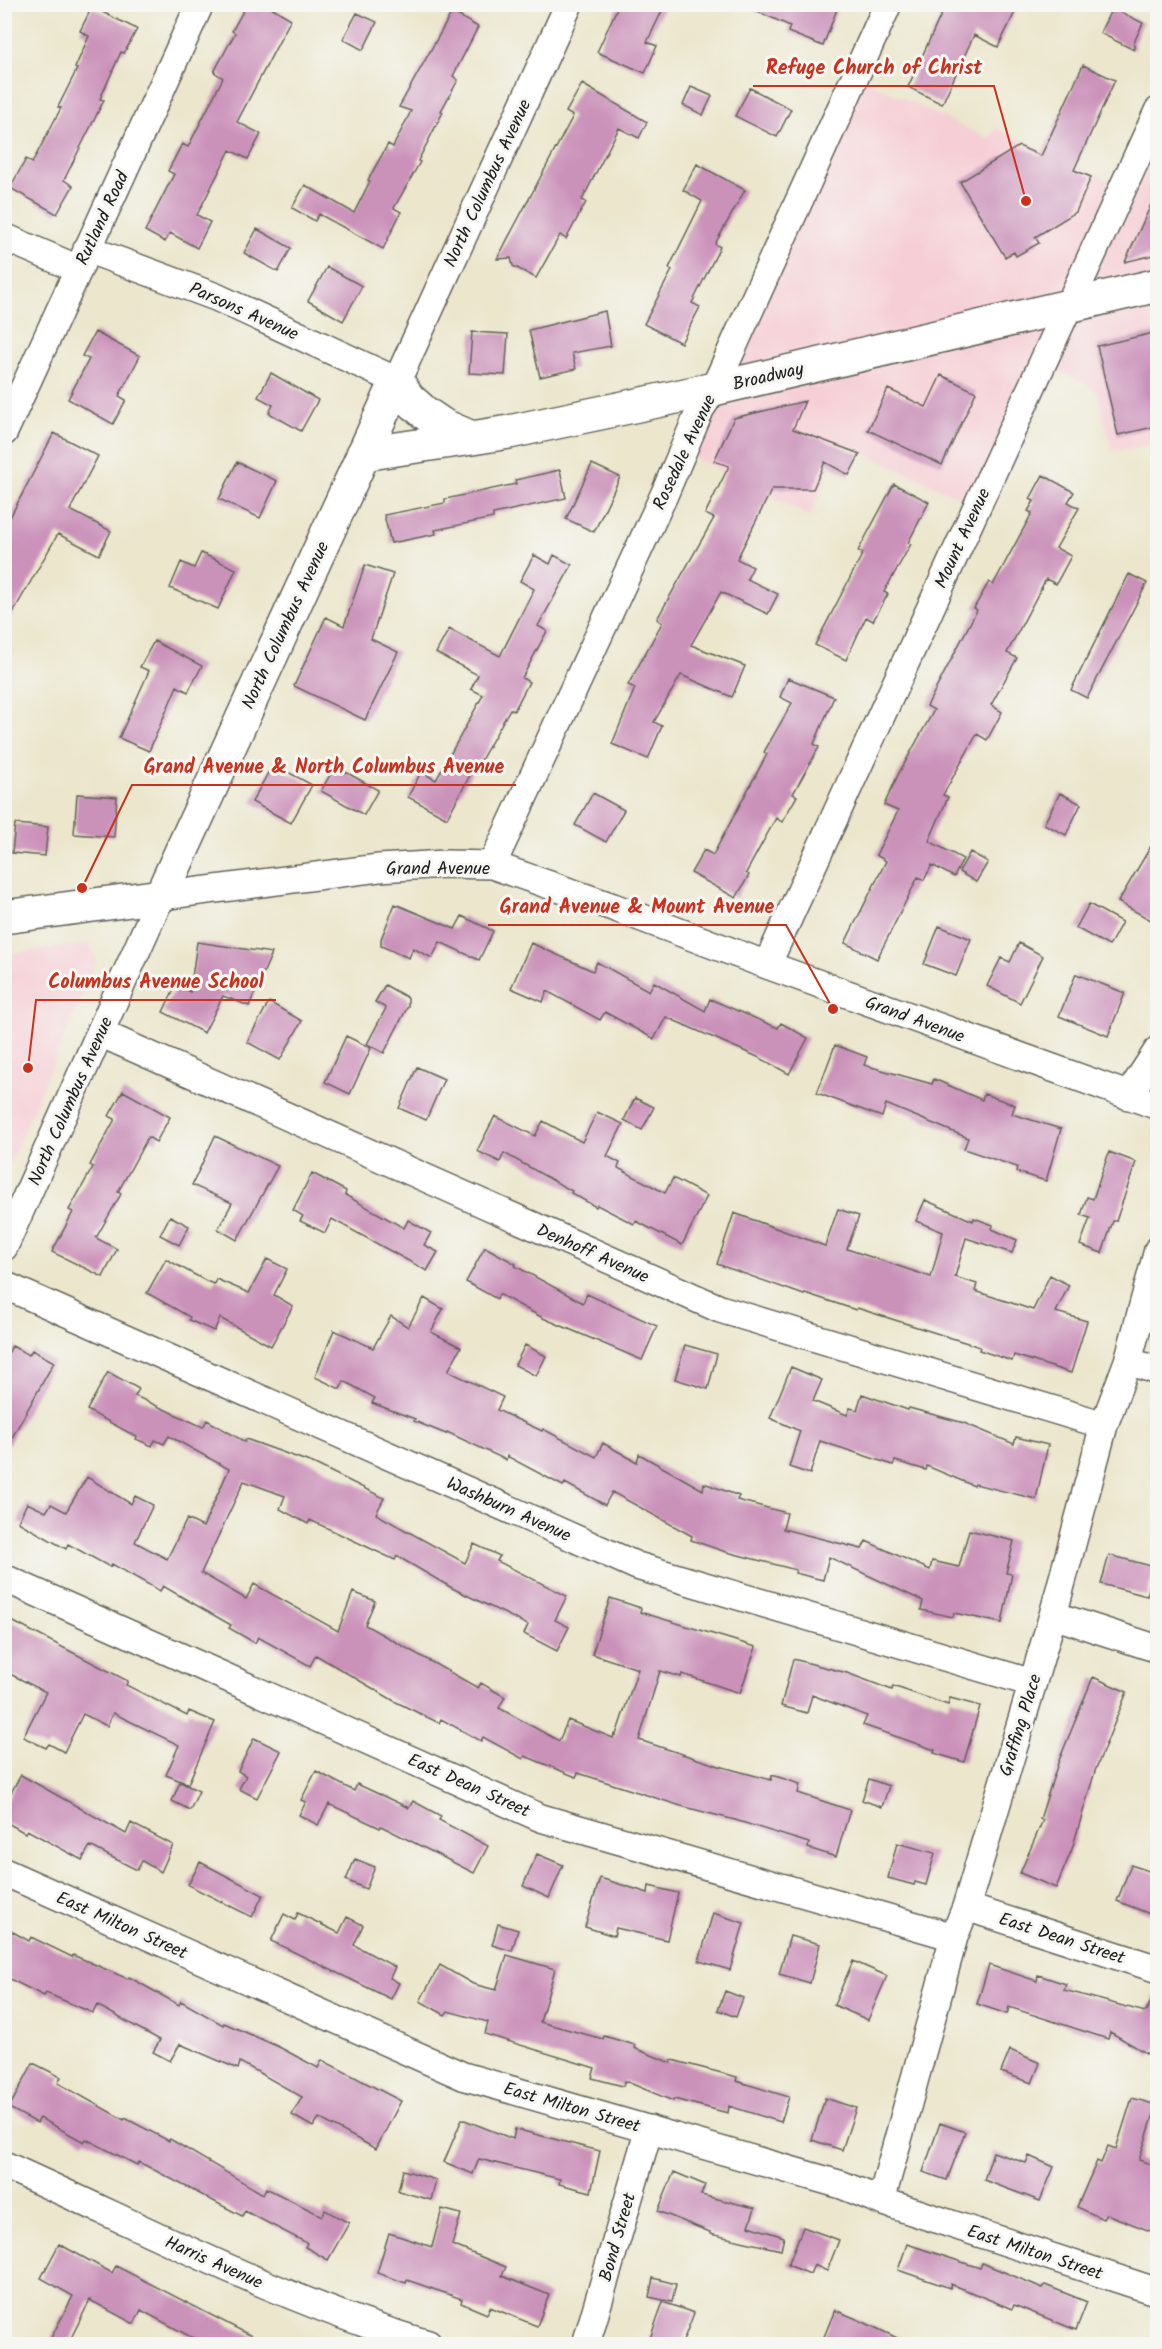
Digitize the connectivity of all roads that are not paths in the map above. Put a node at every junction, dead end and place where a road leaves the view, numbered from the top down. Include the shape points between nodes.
1 (200, 4) edge
2 (569, 4) edge
3 (888, 4) edge
4 (1158, 111) edge
5 (4, 237) edge
6 (83, 259) junction
7 (1158, 285) edge
8 (1068, 305) junction
9 (397, 381) junction
10 (714, 388) junction
11 (4, 432) edge
12 (472, 438) junction
13 (363, 454) junction
14 (492, 865) junction
15 (161, 896) junction
16 (4, 918) edge
17 (767, 965) junction
18 (100, 1033) junction
19 (1158, 1050) edge
20 (1128, 1096) junction
21 (1158, 1106) edge
22 (4, 1247) edge
23 (1158, 1250) edge
24 (4, 1285) edge
25 (1128, 1361) junction
26 (1158, 1371) edge
27 (1104, 1425) junction
28 (4, 1578) edge
29 (1053, 1615) junction
30 (1158, 1649) edge
31 (1032, 1683) junction
32 (4, 1872) edge
33 (966, 1906) junction
34 (954, 1938) junction
35 (1158, 1969) edge
36 (649, 2129) junction
37 (4, 2165) edge
38 (881, 2201) junction
39 (1158, 2292) edge
40 (428, 2344) edge
41 (586, 2344) edge

1 - 6 street, Rutland Road
2 - 9 street, North Columbus Avenue
3 - 10 street, Rosedale Avenue
4 - 8 street, Mount Avenue
5 - 6 street, Parsons Avenue
6 - 9 street, Parsons Avenue via 216,297
6 - 11 street, Rutland Road
7 - 8 street, Broadway
8 - 10 street, Broadway
8 - 17 street, Mount Avenue
9 - 12 street via 425,413
9 - 13 street, North Columbus Avenue
10 - 12 street, Broadway
10 - 14 street, Rosedale Avenue via 701,408
12 - 13 street, Broadway
13 - 15 street, North Columbus Avenue
14 - 15 street, Grand Avenue via 379,868
14 - 17 street, Grand Avenue
15 - 16 street, Grand Avenue
15 - 18 street, North Columbus Avenue
17 - 20 street, Grand Avenue
18 - 22 street, North Columbus Avenue
18 - 27 street, Denhoff Avenue via 720,1309
19 - 20 street
20 - 21 street, Grand Avenue
23 - 25 street, Graffing Place
24 - 31 street, Washburn Avenue via 637,1566
25 - 26 street
25 - 27 street, Graffing Place
27 - 29 street, Graffing Place
28 - 34 street, East Dean Street via 541,1818
29 - 30 street
29 - 31 street, Graffing Place
31 - 33 street, Graffing Place
32 - 36 street, East Milton Street via 453,2072
33 - 34 street, Graffing Place
33 - 35 street, East Dean Street
34 - 38 street, Graffing Place
36 - 38 street, East Milton Street via 842,2185
36 - 41 street, Bond Street
37 - 40 street, Harris Avenue via 224,2268 381,2331
38 - 39 street, East Milton Street

